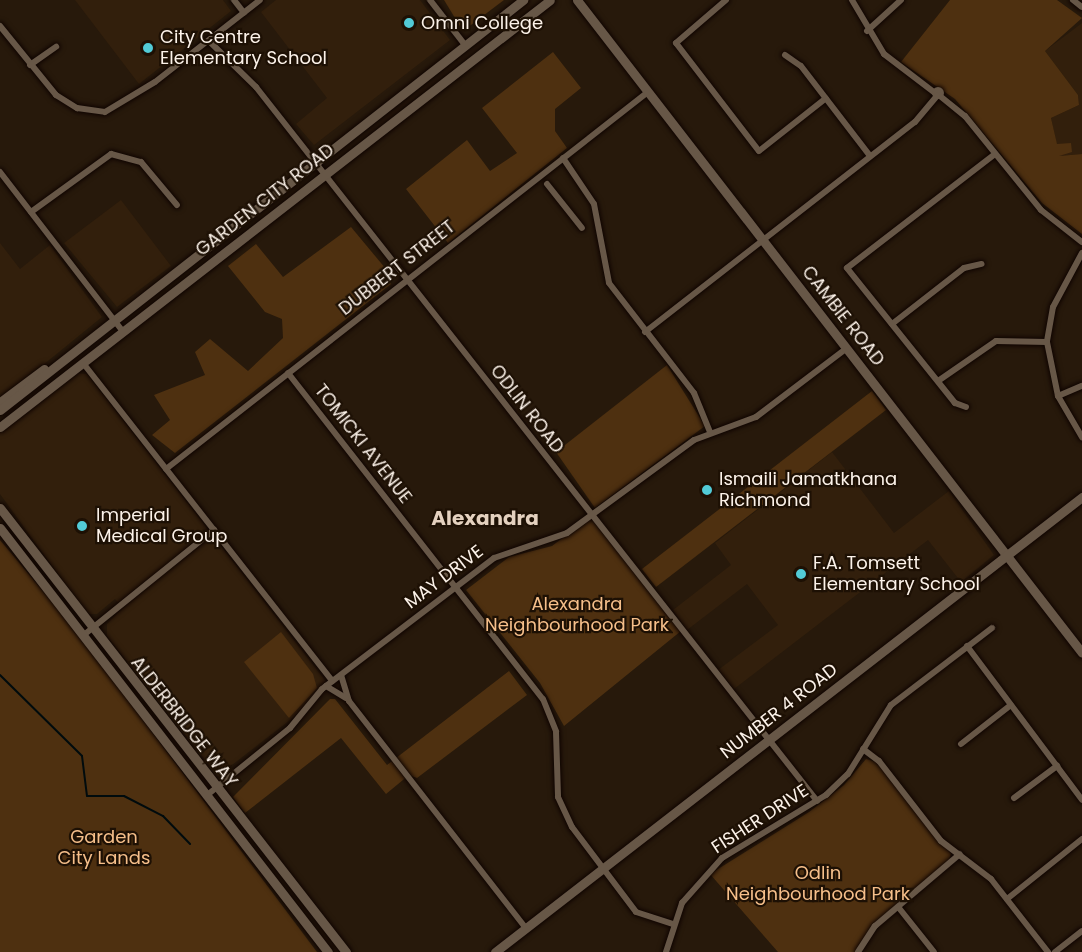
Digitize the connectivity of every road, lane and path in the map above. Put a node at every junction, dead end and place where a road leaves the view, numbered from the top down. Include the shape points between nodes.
1 (234, 0) edge
2 (260, 0) edge
3 (430, 0) edge
4 (523, 0) edge
5 (550, 0) edge
6 (577, 0) edge
7 (726, 0) edge
8 (852, 0) edge
9 (901, 0) edge
10 (1073, 0) edge
11 (1082, 7) edge
12 (244, 13) junction
13 (0, 26) edge
14 (867, 31) junction
15 (209, 41) junction
16 (465, 45) junction
17 (56, 46) dead end
18 (785, 55) dead end
19 (30, 65) junction
20 (648, 92) junction
21 (938, 95) junction
22 (826, 98) junction
23 (995, 154) junction
24 (870, 156) junction
25 (563, 158) junction
26 (314, 162) junction
27 (0, 172) edge
28 (324, 175) junction
29 (547, 184) dead end
30 (177, 205) dead end
31 (31, 212) junction
32 (582, 228) dead end
33 (764, 240) junction
34 (1082, 242) edge
35 (1082, 253) edge
36 (982, 264) dead end
37 (406, 279) junction
38 (113, 319) junction
39 (892, 324) junction
40 (123, 332) junction
41 (645, 332) junction
42 (1047, 342) junction
43 (847, 348) junction
44 (62, 359) junction
45 (83, 363) junction
46 (288, 373) junction
47 (938, 381) junction
48 (1082, 386) edge
49 (1058, 396) junction
50 (0, 402) edge
51 (966, 407) dead end
52 (0, 410) edge
53 (0, 427) edge
54 (710, 432) junction
55 (1082, 437) edge
56 (166, 469) junction
57 (1082, 497) edge
58 (0, 508) edge
59 (592, 515) junction
60 (0, 528) edge
61 (214, 530) junction
62 (1007, 556) junction
63 (455, 586) junction
64 (992, 628) dead end
65 (88, 632) junction
66 (967, 646) junction
67 (1082, 653) edge
68 (341, 675) junction
69 (332, 681) junction
70 (326, 686) junction
71 (349, 701) junction
72 (1011, 705) junction
73 (768, 740) junction
74 (962, 744) dead end
75 (863, 749) junction
76 (1057, 766) junction
77 (214, 790) junction
78 (206, 796) junction
79 (1014, 798) dead end
80 (1082, 800) edge
81 (817, 801) junction
82 (1082, 839) edge
83 (960, 855) junction
84 (603, 868) junction
85 (1007, 899) junction
86 (899, 908) junction
87 (674, 924) junction
88 (526, 928) junction
89 (1082, 931) edge
90 (328, 952) edge
91 (346, 952) edge
92 (495, 952) edge
93 (666, 952) edge
94 (858, 952) edge
95 (934, 952) edge
96 (1048, 952) edge
97 (1055, 952) edge

1 - 12 street
2 - 12 street
3 - 16 street
4 - 16 main road, GARDEN CITY ROAD
5 - 28 main road, GARDEN CITY ROAD
6 - 20 main road, CAMBIE ROAD
7 - 22 street via 676,43 759,151
8 - 14 street
9 - 14 street
10 - 11 street
12 - 15 street
13 - 19 street
14 - 21 street via 893,64
15 - 19 street via 105,112 68,103
15 - 26 street, ODLIN ROAD via 256,87
16 - 26 main road, GARDEN CITY ROAD
17 - 19 street
18 - 22 street
20 - 25 street, DUBBERT STREET
20 - 33 main road, CAMBIE ROAD
21 - 23 street
21 - 24 street via 915,122
22 - 24 street
23 - 34 street via 1041,210
23 - 39 street via 847,268
24 - 33 street
25 - 37 street, DUBBERT STREET
25 - 41 street via 594,204 609,283
26 - 28 street, ODLIN ROAD
26 - 38 main road, GARDEN CITY ROAD
27 - 31 street
28 - 37 street, ODLIN ROAD
28 - 40 main road, GARDEN CITY ROAD
29 - 32 street
30 - 31 street via 141,162 111,154
31 - 38 street
33 - 41 street
33 - 43 main road, CAMBIE ROAD
35 - 42 street via 1053,307
36 - 39 street via 964,268
37 - 46 street, DUBBERT STREET
37 - 59 street, ODLIN ROAD
38 - 40 street
38 - 44 main road, GARDEN CITY ROAD
39 - 47 street
40 - 45 main road, GARDEN CITY ROAD
41 - 54 street via 694,393
42 - 47 street via 996,341
42 - 49 street
43 - 54 street, MAY DRIVE via 756,417
43 - 62 main road, CAMBIE ROAD
44 - 50 main road
44 - 52 main road, GARDEN CITY ROAD
45 - 53 main road, GARDEN CITY ROAD
45 - 56 street
46 - 56 street, DUBBERT STREET
46 - 63 street, TOMICKI AVENUE
47 - 51 street via 955,403
48 - 49 street
49 - 55 street
54 - 59 street, MAY DRIVE
56 - 61 street
57 - 62 main road, NUMBER 4 ROAD
58 - 65 main road, ALDERBRIDGE WAY
59 - 63 street, MAY DRIVE via 552,541 494,558
59 - 73 street, ODLIN ROAD
60 - 65 main road, ALDERBRIDGE WAY
61 - 65 street
61 - 69 street
62 - 67 main road, CAMBIE ROAD
62 - 73 main road, NUMBER 4 ROAD
63 - 68 street, MAY DRIVE
63 - 84 street, TOMICKI AVENUE via 551,714 560,806
64 - 66 street, FISHER DRIVE
65 - 77 main road, ALDERBRIDGE WAY
65 - 78 main road, ALDERBRIDGE WAY
66 - 72 street
66 - 75 street, FISHER DRIVE via 891,705
68 - 69 street, MAY DRIVE
68 - 71 street
69 - 70 street, MAY DRIVE
70 - 71 street
70 - 77 street, MAY DRIVE via 290,728
71 - 88 street
72 - 74 street
72 - 76 street
73 - 81 street, ODLIN ROAD
73 - 84 main road, NUMBER 4 ROAD
75 - 81 street, FISHER DRIVE via 843,780
75 - 83 street via 879,761 941,841
76 - 79 street
76 - 80 street
77 - 78 street, MAY DRIVE
77 - 91 main road, ALDERBRIDGE WAY
78 - 90 main road, ALDERBRIDGE WAY
81 - 87 street, FISHER DRIVE via 722,858 686,897
82 - 85 street
83 - 85 street
83 - 86 street
84 - 87 street, TOMICKI AVENUE via 636,912
84 - 88 main road, NUMBER 4 ROAD
85 - 96 street
86 - 94 street via 875,926
86 - 95 street
87 - 93 street, FISHER DRIVE
88 - 92 main road, NUMBER 4 ROAD
89 - 97 street

